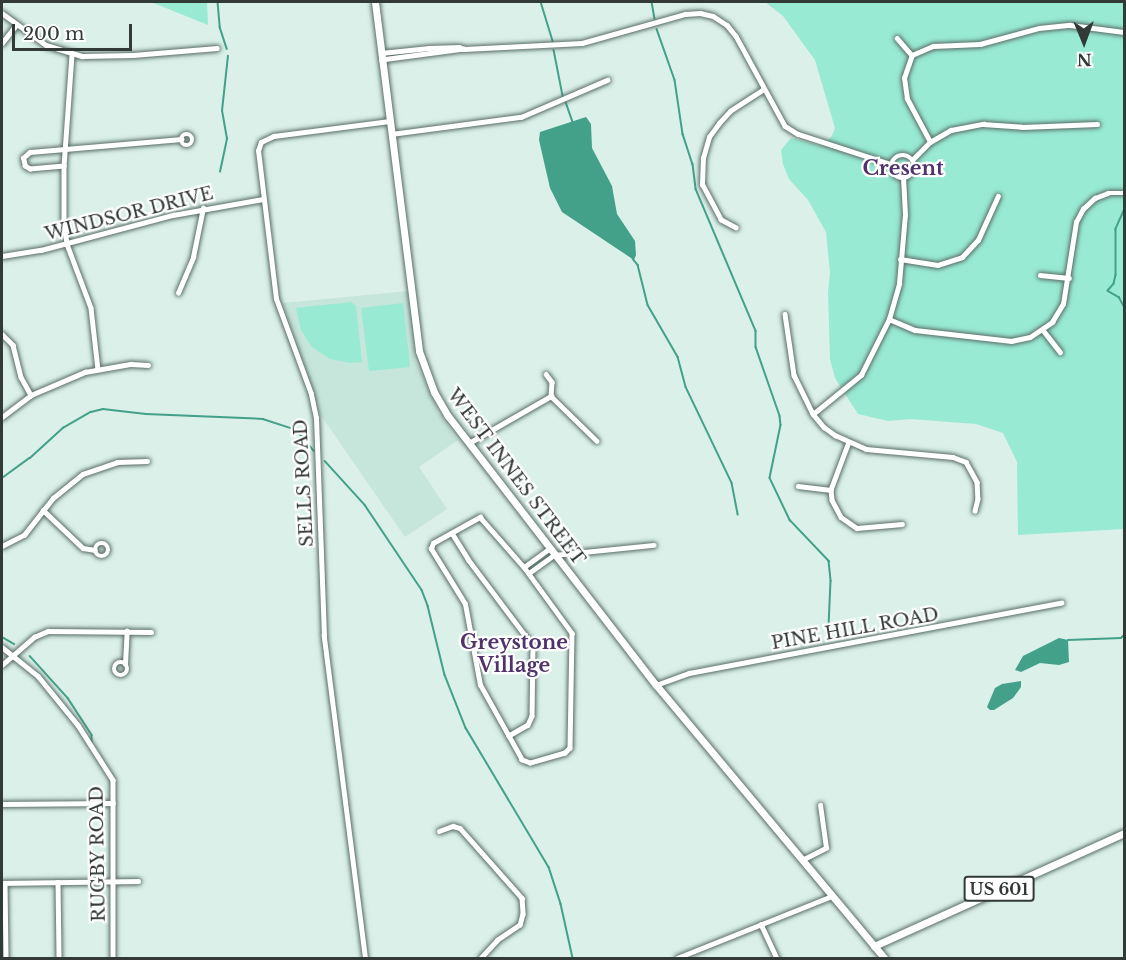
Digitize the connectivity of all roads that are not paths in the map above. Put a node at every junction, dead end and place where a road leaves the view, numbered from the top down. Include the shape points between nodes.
1 (375, 2) edge
2 (2, 13) edge
3 (16, 25) junction
4 (1125, 32) edge
5 (897, 38) dead end
6 (2, 44) edge
7 (217, 48) dead end
8 (464, 49) junction
9 (410, 50) junction
10 (72, 55) junction
11 (912, 55) junction
12 (382, 57) junction
13 (411, 57) junction
14 (608, 80) dead end
15 (764, 89) junction
16 (389, 121) junction
17 (1097, 124) dead end
18 (391, 134) junction
19 (181, 139) dead end
20 (930, 142) junction
21 (65, 148) junction
22 (913, 159) junction
23 (891, 164) junction
24 (64, 166) junction
25 (903, 179) junction
26 (1125, 193) edge
27 (998, 196) dead end
28 (263, 199) junction
29 (203, 208) junction
30 (736, 228) dead end
31 (67, 244) junction
32 (2, 256) edge
33 (900, 260) junction
34 (1040, 275) dead end
35 (1069, 278) junction
36 (177, 293) dead end
37 (785, 314) dead end
38 (889, 319) junction
39 (1043, 330) junction
40 (2, 334) edge
41 (1060, 352) dead end
42 (148, 365) dead end
43 (98, 369) junction
44 (546, 374) dead end
45 (31, 395) junction
46 (551, 396) junction
47 (813, 414) junction
48 (2, 417) edge
49 (597, 441) dead end
50 (849, 442) junction
51 (470, 443) junction
52 (147, 461) dead end
53 (798, 486) dead end
54 (831, 490) junction
55 (43, 510) junction
56 (975, 511) dead end
57 (902, 524) dead end
58 (452, 533) junction
59 (653, 545) dead end
60 (2, 546) edge
61 (95, 550) dead end
62 (552, 552) junction
63 (524, 567) junction
64 (529, 573) junction
65 (1061, 603) dead end
66 (127, 631) junction
67 (151, 632) dead end
68 (2, 647) edge
69 (12, 655) junction
70 (2, 664) edge
71 (125, 664) dead end
72 (656, 685) junction
73 (509, 736) junction
74 (113, 803) junction
75 (2, 804) edge
76 (820, 805) dead end
77 (439, 831) dead end
78 (1125, 832) edge
79 (802, 860) junction
80 (112, 881) junction
81 (138, 881) dead end
82 (58, 882) junction
83 (3, 883) edge
84 (832, 896) junction
85 (761, 924) junction
86 (874, 946) junction
87 (4, 957) edge
88 (686, 957) edge
89 (60, 958) edge
90 (113, 958) edge
91 (364, 958) edge
92 (481, 958) edge
93 (677, 958) edge
94 (777, 958) edge
95 (884, 958) edge

1 - 12 main road, WEST INNES STREET
2 - 3 street
3 - 6 street
3 - 10 street via 46,45
4 - 11 street via 1070,25 1039,28 980,44 933,46
5 - 11 street
7 - 10 street via 104,57
8 - 9 street
8 - 13 street
8 - 15 street via 582,43 700,13 727,25
9 - 12 street
9 - 13 street
10 - 21 street
11 - 20 street via 904,78 907,99
12 - 13 street
12 - 16 main road, WEST INNES STREET
14 - 18 street via 520,117
15 - 23 street via 781,122 791,131
15 - 30 street via 719,123 709,137 703,158 702,184 721,220
16 - 18 main road, WEST INNES STREET
16 - 28 street, SELLS ROAD via 265,139 258,151
17 - 20 street via 983,124 951,130
18 - 51 main road, WEST INNES STREET via 419,351 434,392
19 - 21 street
20 - 22 street
21 - 24 street
21 - 24 street via 30,152 23,158 23,164 30,169
22 - 23 street via 902,154
22 - 25 street via 915,170
23 - 25 street via 893,174
24 - 31 street
25 - 33 street via 905,214
26 - 35 street via 1108,193 1083,208 1076,222
27 - 33 street via 978,240 962,257 938,265
28 - 29 street, WINDSOR DRIVE
28 - 91 street, SELLS ROAD via 276,298 316,418 324,636
29 - 31 street, WINDSOR DRIVE
29 - 36 street via 193,257
31 - 32 street, WINDSOR DRIVE
31 - 43 street via 92,308
33 - 38 street via 899,284
34 - 35 street
35 - 39 street via 1060,312
37 - 47 street via 794,375
38 - 39 street via 915,330 1011,341
38 - 47 street via 861,375
39 - 41 street
40 - 45 street via 13,345 21,377
42 - 43 street
43 - 45 street
44 - 46 street via 552,382
45 - 48 street
46 - 49 street
46 - 51 street
47 - 50 street via 835,435
50 - 54 street
50 - 56 street via 866,449 953,457 966,462 977,482
51 - 62 main road, WEST INNES STREET
52 - 55 street via 117,462 93,469 66,485
53 - 54 street
54 - 57 street via 841,517 857,528
55 - 60 street via 24,535
55 - 61 street via 83,548
58 - 63 street via 483,517
58 - 73 street via 431,549 465,604 480,685
58 - 73 street via 533,646 532,716 528,725
59 - 62 street
62 - 63 street
62 - 64 street
62 - 72 main road, WEST INNES STREET
63 - 64 street
64 - 73 street via 572,633 570,748 565,753 526,763
65 - 72 street, PINE HILL ROAD via 689,674
66 - 67 street
66 - 69 street via 48,631
66 - 71 street
68 - 69 street, RUGBY ROAD
69 - 70 street
69 - 74 street, RUGBY ROAD via 38,676 78,725 113,780
72 - 79 main road, WEST INNES STREET
74 - 75 street
74 - 80 street, RUGBY ROAD
76 - 79 street via 826,848
77 - 92 street via 460,828 522,898 520,925
78 - 86 main road, US 601
79 - 84 main road, WEST INNES STREET
80 - 81 street
80 - 82 street
80 - 90 street, RUGBY ROAD
82 - 83 street
82 - 89 street
83 - 87 street
84 - 85 street
84 - 86 main road, WEST INNES STREET
85 - 88 street
85 - 94 street
86 - 95 main road, WEST INNES STREET
88 - 93 street

